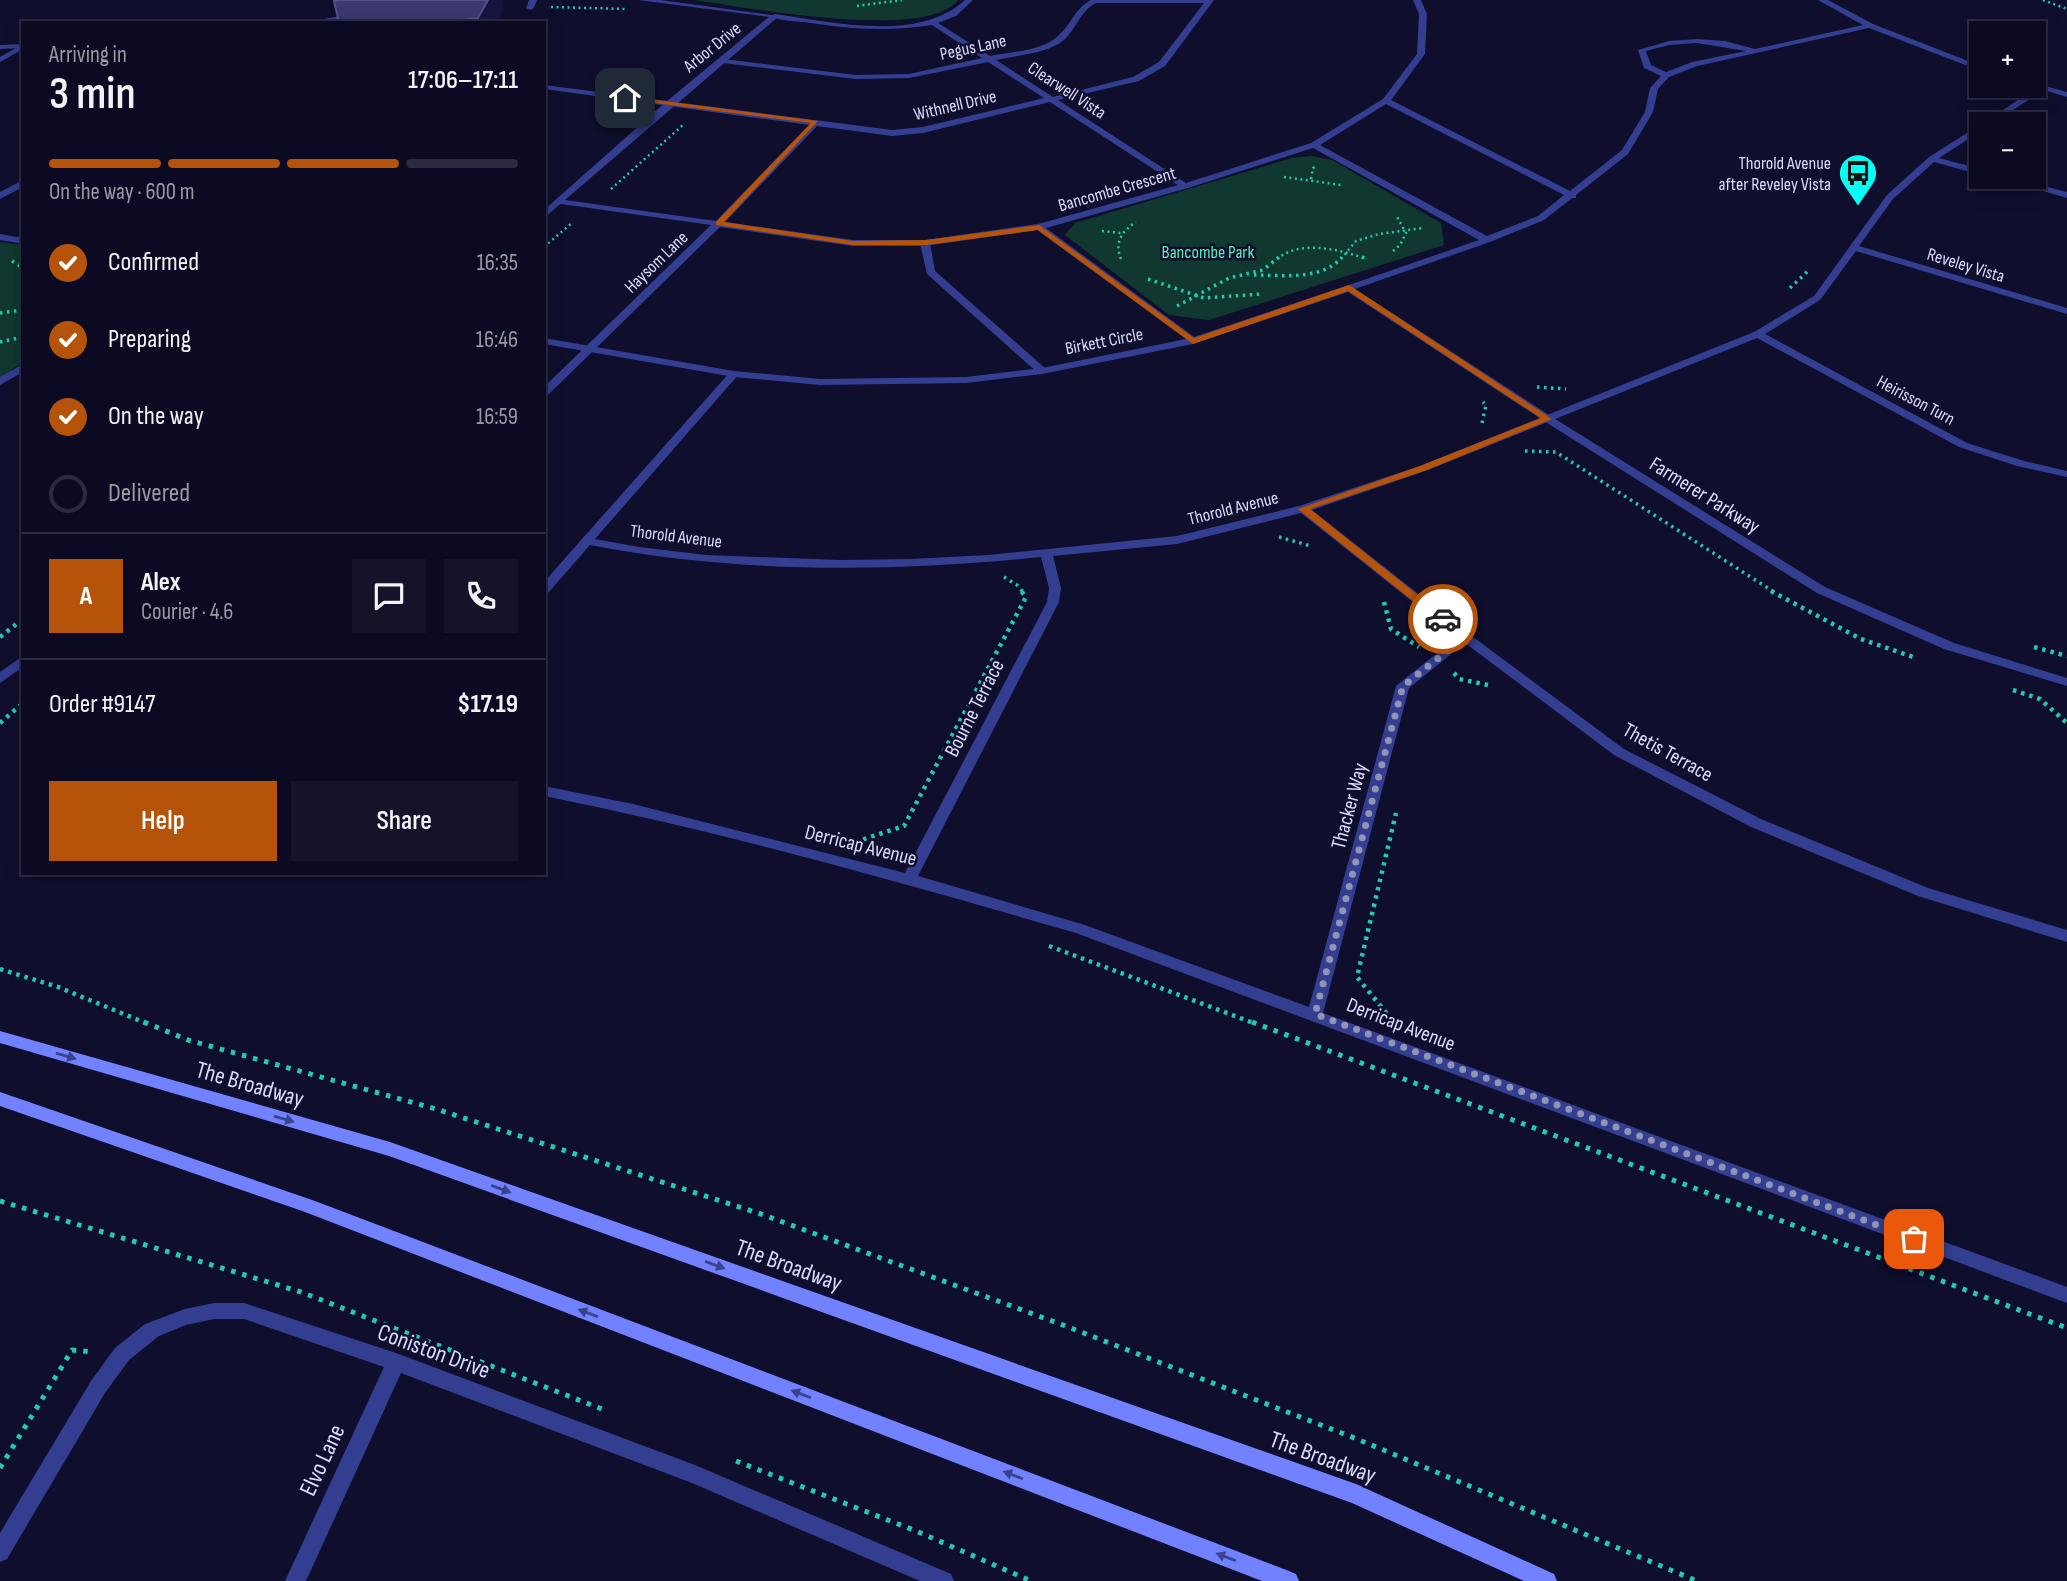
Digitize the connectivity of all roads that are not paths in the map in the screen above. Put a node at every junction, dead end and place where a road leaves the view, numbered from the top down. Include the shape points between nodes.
1 (642, 0) edge
2 (969, 0) edge
3 (1210, 0) edge
4 (1417, 0) edge
5 (1822, 0) edge
6 (366, 14) edge
7 (775, 16) junction
8 (328, 21) edge
9 (932, 22) junction
10 (1870, 26) junction
11 (21, 46) edge
12 (0, 47) edge
13 (21, 47) edge
14 (1754, 51) junction
15 (0, 60) edge
16 (991, 60) junction
17 (723, 61) junction
18 (1969, 64) edge
19 (1665, 75) junction
20 (546, 87) edge
21 (2046, 88) edge
22 (2067, 94) edge
23 (2022, 98) edge
24 (1051, 99) junction
25 (1386, 101) junction
26 (670, 103) junction
27 (2002, 112) edge
28 (816, 122) junction
29 (1969, 135) edge
30 (1314, 145) junction
31 (1932, 159) junction
32 (1969, 169) edge
33 (21, 184) edge
34 (1185, 186) junction
35 (2045, 189) edge
36 (2067, 195) edge
37 (0, 196) edge
38 (1573, 196) junction
39 (561, 201) junction
40 (546, 213) edge
41 (719, 223) junction
42 (1039, 227) junction
43 (0, 237) edge
44 (1487, 240) junction
45 (21, 241) edge
46 (926, 243) junction
47 (1855, 248) junction
48 (1349, 288) junction
49 (2067, 312) edge
50 (1758, 334) junction
51 (546, 341) edge
52 (1193, 341) junction
53 (589, 349) junction
54 (21, 368) edge
55 (1042, 371) junction
56 (734, 374) junction
57 (0, 382) edge
58 (546, 391) edge
59 (1548, 419) junction
60 (2067, 474) edge
61 (1303, 509) junction
62 (587, 541) junction
63 (1046, 553) junction
64 (546, 588) edge
65 (1465, 637) junction
66 (21, 662) edge
67 (0, 679) edge
68 (2067, 682) edge
69 (546, 791) edge
70 (909, 879) junction
71 (2067, 936) edge
72 (1315, 1014) junction
73 (0, 1037) edge
74 (0, 1099) edge
75 (2067, 1295) edge
76 (396, 1362) junction
77 (0, 1552) edge
78 (295, 1581) edge
79 (943, 1581) edge
80 (1289, 1581) edge
81 (1546, 1581) edge

1 - 7 street
2 - 9 street via 953,14
3 - 16 street, Pegus Lane via 1095,1 1085,6 1061,38 1045,47
3 - 24 street, Withnell Drive via 1162,64 1136,79
4 - 25 street, Bancombe Crescent via 1423,14 1421,54
5 - 10 street
6 - 8 street
7 - 9 street via 864,27
7 - 17 street, Arbor Drive
9 - 16 street, Clearwell Vista
10 - 14 street
10 - 18 street
11 - 12 street
13 - 15 street
14 - 19 street
14 - 19 street via 1726,41 1662,43 1642,50 1647,66
16 - 17 street, Pegus Lane via 909,76 856,77
16 - 24 street, Clearwell Vista
17 - 26 street, Arbor Drive
19 - 38 street, Birkett Circle via 1654,88 1649,112 1625,152
20 - 26 street, Withnell Drive
21 - 22 street
23 - 27 street
24 - 28 street, Withnell Drive via 923,130 892,133
24 - 34 street, Clearwell Vista
25 - 30 street, Bancombe Crescent
25 - 38 street
26 - 28 street, Withnell Drive
26 - 39 street, Arbor Drive
28 - 41 street, Haysom Lane
29 - 31 street, Thorold Avenue
30 - 34 street, Bancombe Crescent
30 - 44 street
31 - 32 street
31 - 47 street, Thorold Avenue via 1890,197
33 - 37 street
34 - 42 street, Bancombe Crescent
35 - 36 street
38 - 44 street, Birkett Circle via 1541,218
39 - 40 street, Arbor Drive
39 - 41 street, Bancombe Crescent
41 - 46 street, Bancombe Crescent via 853,243
41 - 53 street, Haysom Lane
42 - 46 street, Bancombe Crescent
42 - 52 street
43 - 45 street
44 - 48 street, Birkett Circle
46 - 55 street via 930,272
47 - 49 street, Reveley Vista
47 - 50 street, Thorold Avenue via 1817,298
48 - 52 street, Birkett Circle
48 - 59 street, Farmerer Parkway
50 - 59 street, Thorold Avenue
50 - 60 street, Heirisson Turn via 1963,445
51 - 53 street, Birkett Circle
52 - 55 street, Birkett Circle
53 - 56 street, Birkett Circle
53 - 58 street, Haysom Lane
54 - 57 street
55 - 56 street, Birkett Circle via 966,380 820,382
56 - 62 street
59 - 61 street, Thorold Avenue
59 - 68 street, Farmerer Parkway via 1821,590 1949,646
61 - 63 street, Thorold Avenue via 1177,540
61 - 65 street, Thetis Terrace
62 - 63 street, Thorold Avenue via 676,556 758,562 879,564
62 - 64 street
63 - 70 street, Bourne Terrace via 1055,588 1053,602
65 - 71 street, Thetis Terrace via 1619,752 1756,823 1923,892
65 - 72 street, Thacker Way via 1403,686
66 - 67 street
69 - 70 street, Derricap Avenue
70 - 72 street, Derricap Avenue via 1080,929
72 - 75 street, Derricap Avenue
73 -> 81 main road, The Broadway via 390,1149 1356,1493
80 -> 74 main road via 309,1206
76 - 77 street, Coniston Drive via 244,1311 185,1317 152,1331 122,1354 98,1387
76 - 78 street, Elvo Lane
76 - 79 street, Coniston Drive via 695,1475

